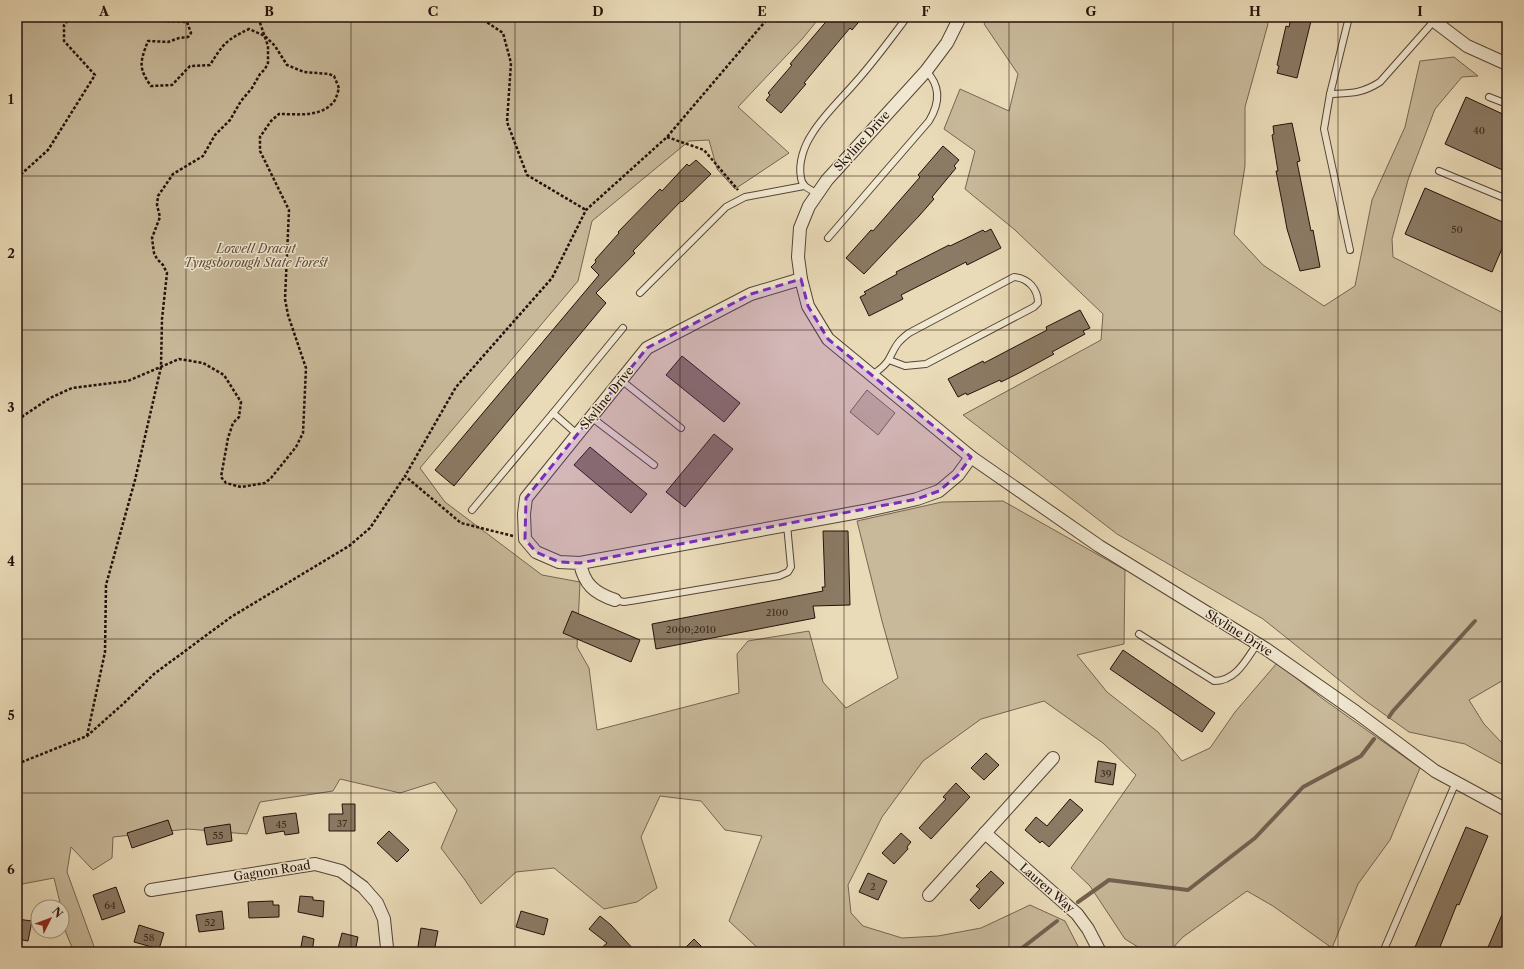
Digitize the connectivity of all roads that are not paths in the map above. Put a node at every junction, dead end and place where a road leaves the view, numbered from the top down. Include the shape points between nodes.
1 (907, 17) edge
2 (960, 17) edge
3 (1349, 18) edge
4 (1433, 19) edge
5 (1507, 64) edge
6 (926, 71) junction
7 (1330, 94) junction
8 (1489, 97) dead end
9 (1507, 104) edge
10 (1439, 171) dead end
11 (804, 186) junction
12 (818, 194) junction
13 (1507, 199) edge
14 (828, 238) dead end
15 (1350, 250) dead end
16 (801, 279) junction
17 (640, 293) dead end
18 (623, 328) dead end
19 (889, 360) junction
20 (872, 375) junction
21 (621, 380) junction
22 (553, 413) junction
23 (591, 417) junction
24 (681, 428) dead end
25 (578, 434) junction
26 (971, 457) junction
27 (654, 465) dead end
28 (472, 510) dead end
29 (787, 525) junction
30 (580, 563) junction
31 (615, 600) joint
32 (1139, 634) dead end
33 (1258, 644) junction
34 (1053, 758) dead end
35 (1456, 782) junction
36 (1507, 810) edge
37 (985, 833) junction
38 (151, 890) dead end
39 (929, 895) dead end
40 (386, 952) edge
41 (1100, 952) edge
42 (1383, 952) edge

1 - 11 lane via 812,134 803,152 800,166
2 - 6 street, Skyline Drive via 947,43
3 - 7 lane
4 - 5 street via 1467,46
4 - 7 lane via 1380,82 1360,91
6 - 12 street, Skyline Drive via 827,180
6 - 14 lane via 936,82 937,98 933,114
7 - 15 lane via 1324,129
8 - 9 lane
10 - 13 lane
11 - 12 lane
11 - 17 lane via 745,197 726,207
12 - 16 street, Skyline Drive via 809,206 800,228 798,257
16 - 20 street, Skyline Drive via 808,306 828,339
16 - 21 street, Skyline Drive via 751,294 647,348
18 - 22 lane
19 - 19 lane via 893,348 909,333 1014,277 1027,280 1038,296 1038,303 1034,308 926,364 905,366
19 - 20 lane
20 - 26 street, Skyline Drive
21 - 23 street, Skyline Drive
21 - 24 lane
22 - 25 lane
22 - 28 lane
23 - 25 street, Skyline Drive
23 - 27 lane
25 - 30 street, Skyline Drive via 526,498 524,514 525,539 536,552 559,562
26 - 29 street via 958,475 939,491 871,510
26 - 33 street, Skyline Drive via 1099,546
29 - 30 street
29 - 31 lane via 790,567 788,572 779,576 624,602
30 - 31 street via 582,575 588,585
32 - 33 lane via 1214,681 1221,681 1237,672
33 - 35 street, Skyline Drive via 1435,771
34 - 37 street
35 - 36 street, Skyline Drive
35 - 42 lane
37 - 39 street
37 - 41 street, Lauren Way via 1077,914
38 - 40 street, Gagnon Road via 315,864 341,871 363,887 377,903 384,919

